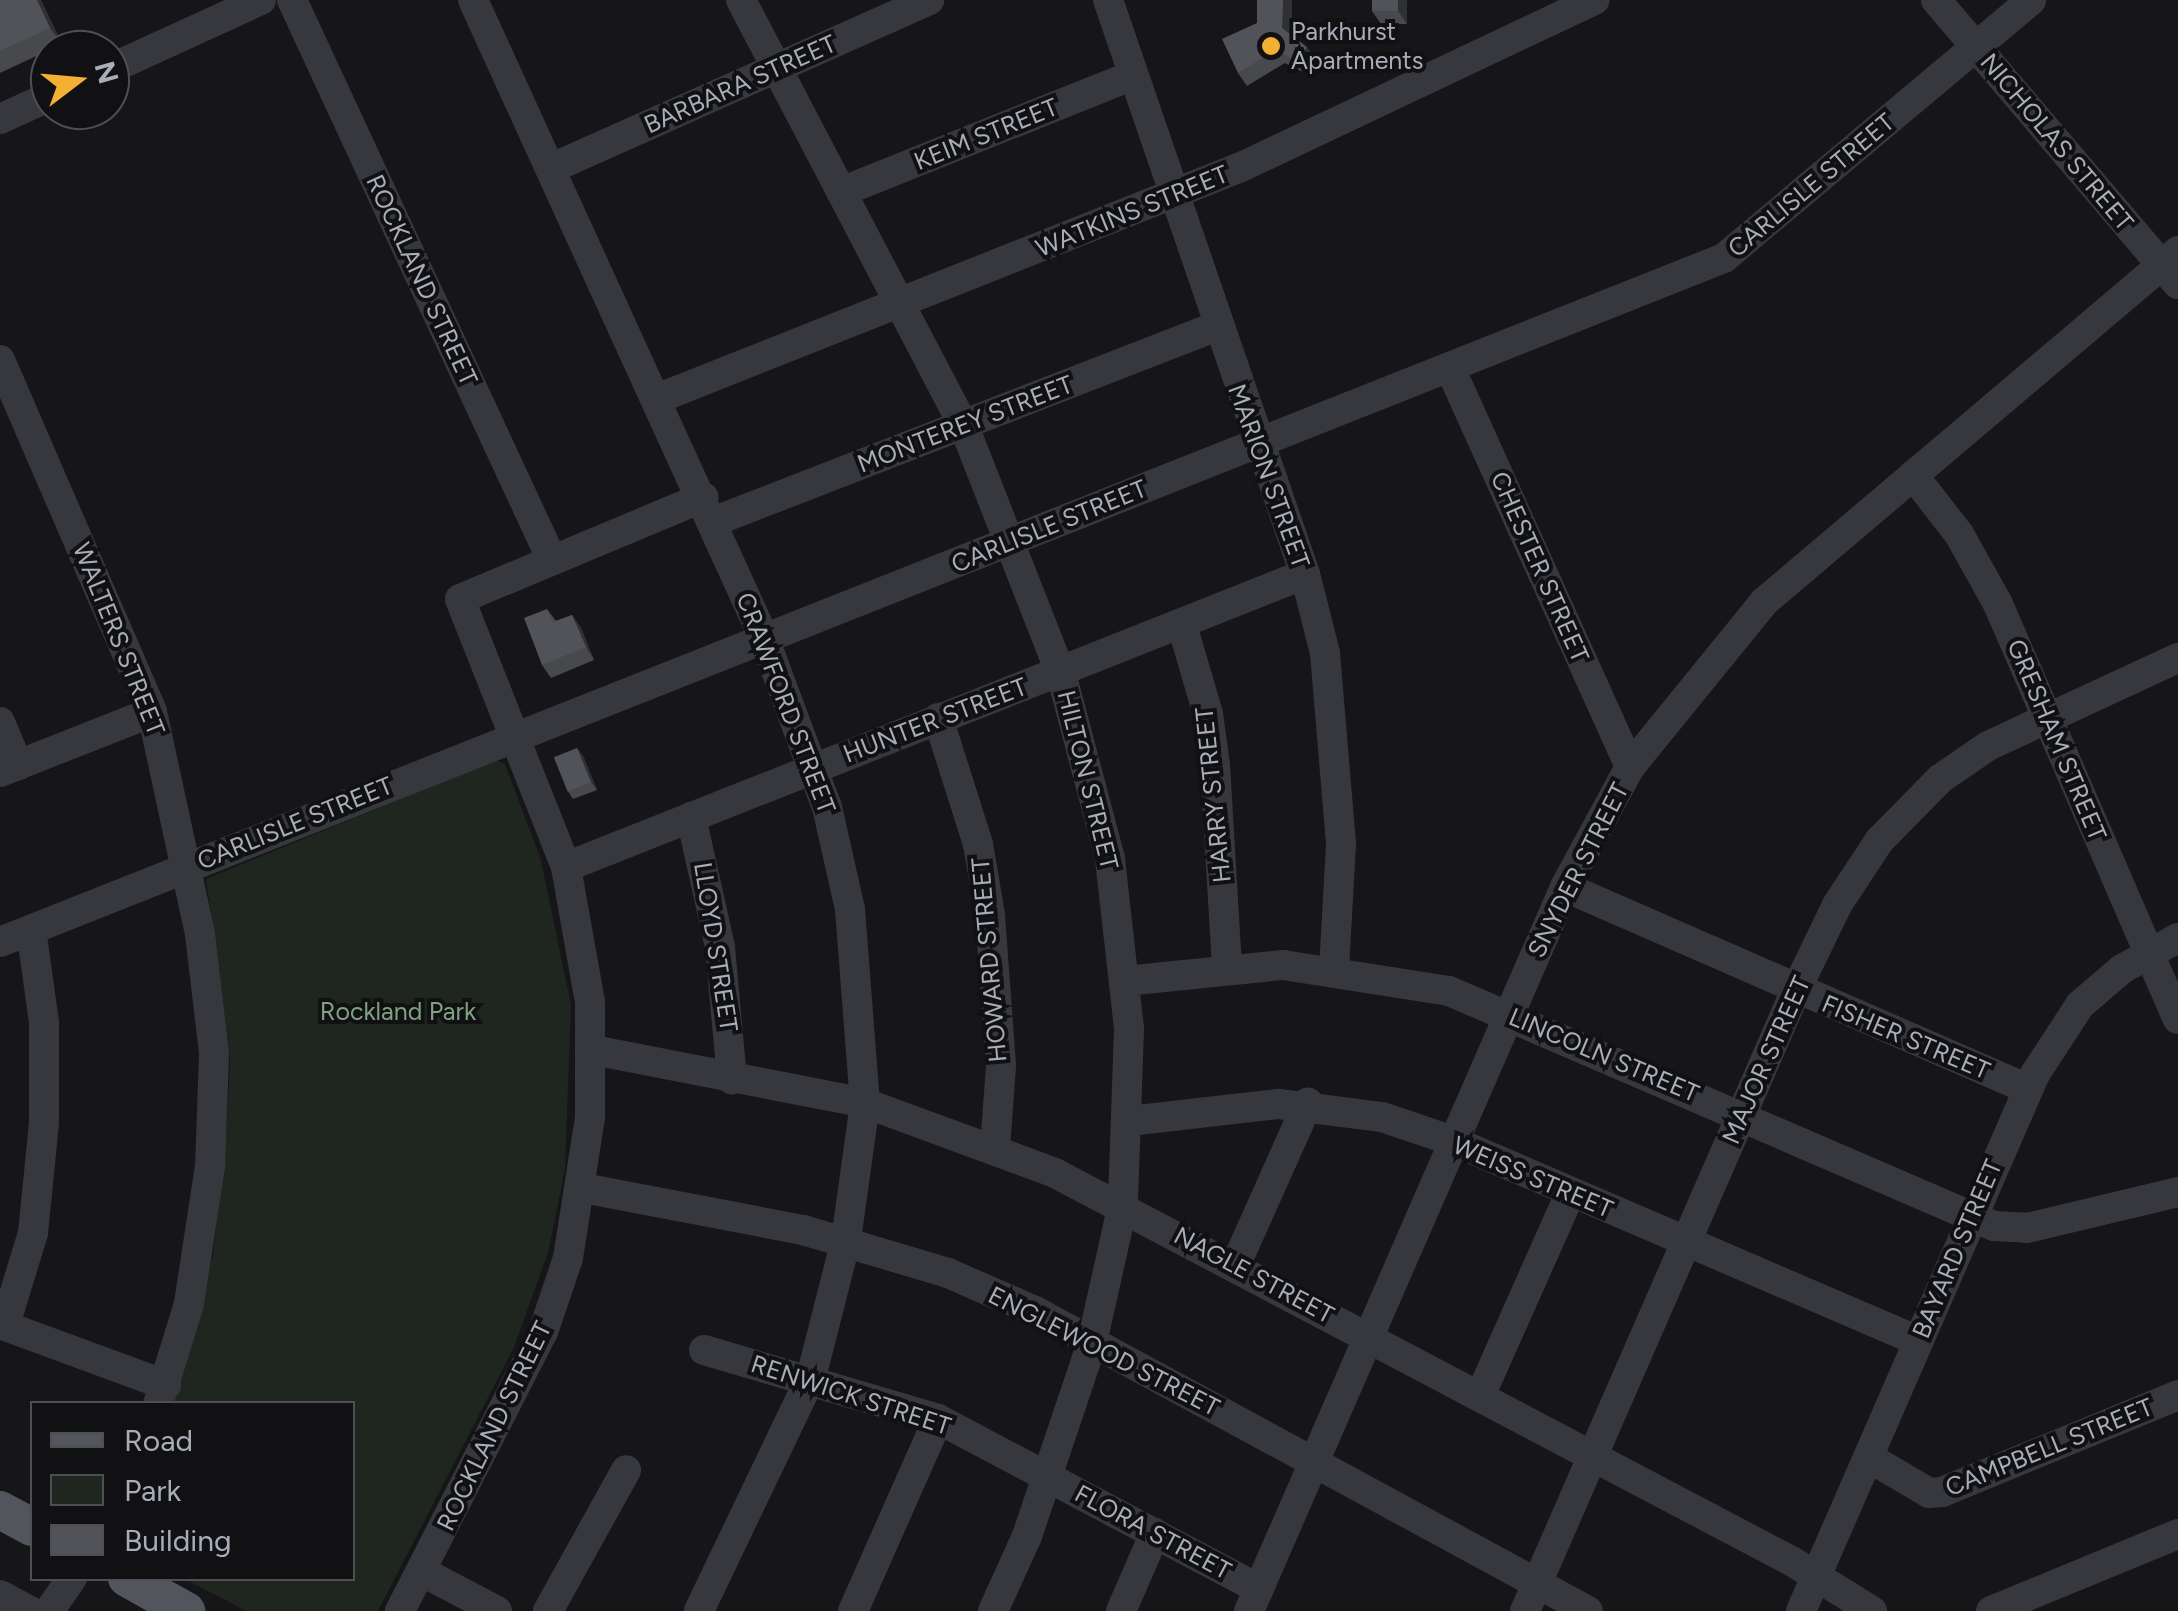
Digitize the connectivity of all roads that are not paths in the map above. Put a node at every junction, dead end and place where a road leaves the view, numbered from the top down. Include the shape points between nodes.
1 (261, 0) edge
2 (292, 0) edge
3 (474, 0) edge
4 (741, 0) edge
5 (929, 0) edge
6 (1108, 0) edge
7 (1594, 0) edge
8 (1936, 0) edge
9 (2031, 0) edge
10 (1976, 47) junction
11 (130, 60) edge
12 (777, 67) junction
13 (1131, 76) junction
14 (30, 105) edge
15 (0, 119) edge
16 (552, 168) junction
17 (840, 192) junction
18 (1171, 195) junction
19 (2172, 267) edge
20 (902, 302) junction
21 (1215, 326) junction
22 (0, 360) edge
23 (1450, 368) junction
24 (659, 398) junction
25 (962, 424) junction
26 (1259, 443) junction
27 (1913, 475) junction
28 (710, 509) junction
29 (1011, 541) junction
30 (552, 560) junction
31 (1304, 574) junction
32 (460, 599) joint
33 (1182, 626) junction
34 (764, 638) junction
35 (2178, 658) edge
36 (1060, 671) junction
37 (152, 712) junction
38 (938, 718) junction
39 (2048, 718) junction
40 (0, 722) edge
41 (516, 736) junction
42 (814, 766) junction
43 (1630, 767) junction
44 (9, 769) edge
45 (691, 817) junction
46 (188, 866) junction
47 (566, 867) junction
48 (1565, 887) junction
49 (30, 930) junction
50 (2178, 938) edge
51 (0, 942) edge
52 (2149, 951) junction
53 (1227, 967) junction
54 (1334, 969) junction
55 (1125, 981) junction
56 (1796, 990) junction
57 (1509, 1013) junction
58 (2178, 1018) edge
59 (592, 1050) junction
60 (732, 1080) junction
61 (2028, 1089) junction
62 (1308, 1103) junction
63 (865, 1104) junction
64 (1741, 1114) junction
65 (1129, 1121) junction
66 (1453, 1141) junction
67 (995, 1148) junction
68 (583, 1188) junction
69 (1571, 1192) junction
70 (2178, 1192) edge
71 (1123, 1204) junction
72 (1972, 1214) junction
73 (846, 1240) junction
74 (1686, 1243) junction
75 (1235, 1266) junction
76 (3, 1324) edge
77 (1371, 1337) junction
78 (1918, 1341) junction
79 (1092, 1343) junction
80 (704, 1350) dead end
81 (811, 1377) junction
82 (162, 1394) edge
83 (2178, 1395) edge
84 (1480, 1396) junction
85 (938, 1419) junction
86 (1593, 1457) junction
87 (1868, 1457) junction
88 (1314, 1462) junction
89 (626, 1470) dead end
90 (1048, 1475) junction
91 (0, 1510) edge
92 (30, 1526) edge
93 (1154, 1534) junction
94 (2178, 1534) edge
95 (421, 1570) junction
96 (1815, 1579) junction
97 (70, 1581) edge
98 (132, 1581) edge
99 (0, 1595) edge
100 (1531, 1597) edge
101 (1254, 1600) edge
102 (30, 1611) edge
103 (49, 1611) edge
104 (186, 1611) edge
105 (400, 1611) edge
106 (497, 1611) edge
107 (548, 1611) edge
108 (700, 1611) edge
109 (853, 1611) edge
110 (993, 1611) edge
111 (1121, 1611) edge
112 (1588, 1611) edge
113 (1801, 1611) edge
114 (1872, 1611) edge
115 (1991, 1611) edge

1 - 11 street
2 - 30 street, ROCKLAND STREET
3 - 16 street, CRAWFORD STREET
4 - 12 street, HILTON STREET
5 - 12 street, BARBARA STREET
6 - 13 street, MARION STREET
7 - 18 street, WATKINS STREET
8 - 10 street, NICHOLAS STREET
9 - 10 street, CARLISLE STREET
10 - 19 street, NICHOLAS STREET
10 - 23 street, CARLISLE STREET via 1724,258
12 - 16 street, BARBARA STREET
12 - 17 street, HILTON STREET
13 - 17 street, KEIM STREET
13 - 18 street, MARION STREET
14 - 15 street
16 - 24 street, CRAWFORD STREET
17 - 20 street, HILTON STREET
18 - 20 street, WATKINS STREET
18 - 21 street, MARION STREET
19 - 27 street, SNYDER STREET
20 - 24 street, WATKINS STREET
20 - 25 street, HILTON STREET
21 - 25 street, MONTEREY STREET
21 - 26 street, MARION STREET
22 - 37 street, WALTERS STREET
23 - 26 street, CARLISLE STREET
23 - 43 street, CHESTER STREET
24 - 28 street, CRAWFORD STREET
25 - 28 street, MONTEREY STREET
25 - 29 street, HILTON STREET
26 - 29 street, CARLISLE STREET
26 - 31 street, MARION STREET
27 - 39 street, GRESHAM STREET via 1981,572
27 - 43 street, SNYDER STREET via 1764,602
28 - 30 street, MONTEREY STREET
28 - 34 street, CRAWFORD STREET
29 - 34 street, CARLISLE STREET
29 - 36 street, HILTON STREET
30 - 32 street, MONTEREY STREET
31 - 33 street, HUNTER STREET
31 - 54 street, MARION STREET via 1332,692 1339,785
32 - 41 street, ROCKLAND STREET
33 - 36 street, HUNTER STREET
33 - 53 street, HARRY STREET via 1216,765
34 - 41 street, CARLISLE STREET
34 - 42 street, CRAWFORD STREET
35 - 39 street, MAJOR STREET
36 - 38 street, HUNTER STREET
36 - 55 street, HILTON STREET via 1103,822
37 - 44 street
37 - 46 street, WALTERS STREET
38 - 42 street, HUNTER STREET
38 - 67 street, HOWARD STREET via 963,788 988,899 1000,1066
39 - 52 street, GRESHAM STREET
39 - 56 street, MAJOR STREET via 1988,746 1899,818 1837,905
40 - 44 street
41 - 46 street, CARLISLE STREET
41 - 47 street, ROCKLAND STREET
42 - 45 street, HUNTER STREET
42 - 63 street, CRAWFORD STREET via 850,910
43 - 48 street, SNYDER STREET
45 - 47 street, HUNTER STREET
45 - 60 street, LLOYD STREET via 720,947
46 - 49 street, CARLISLE STREET
46 - 82 street, WALTERS STREET via 209,998 214,1111 195,1273
47 - 59 street, ROCKLAND STREET via 584,954
48 - 56 street, FISHER STREET
48 - 57 street, SNYDER STREET
49 - 51 street, CARLISLE STREET
49 - 76 street via 44,1022 44,1122 33,1233
50 - 52 street, BAYARD STREET
52 - 58 street, GRESHAM STREET
52 - 61 street, BAYARD STREET via 2080,1005
53 - 54 street, LINCOLN STREET
53 - 55 street, LINCOLN STREET
54 - 57 street, LINCOLN STREET via 1408,980
55 - 65 street, HILTON STREET
56 - 61 street, FISHER STREET
56 - 64 street, MAJOR STREET
57 - 64 street, LINCOLN STREET
57 - 66 street, SNYDER STREET
59 - 60 street, NAGLE STREET
59 - 68 street, ROCKLAND STREET
60 - 63 street, NAGLE STREET
61 - 72 street, BAYARD STREET
62 - 65 street, WEISS STREET
62 - 66 street, WEISS STREET
62 - 75 street
63 - 67 street, NAGLE STREET
63 - 73 street, CRAWFORD STREET
64 - 72 street, LINCOLN STREET
64 - 74 street, MAJOR STREET
65 - 71 street, HILTON STREET
66 - 69 street, WEISS STREET
66 - 77 street, SNYDER STREET
67 - 71 street, NAGLE STREET
68 - 73 street, ENGLEWOOD STREET
68 - 95 street, ROCKLAND STREET via 544,1332
69 - 74 street, WEISS STREET
69 - 84 street
70 - 72 street, LINCOLN STREET via 2027,1228 1994,1226
71 - 75 street, NAGLE STREET
71 - 79 street, HILTON STREET
72 - 78 street, BAYARD STREET
73 - 79 street, ENGLEWOOD STREET via 948,1273
73 - 81 street, CRAWFORD STREET
74 - 78 street, WEISS STREET
74 - 86 street, MAJOR STREET
75 - 77 street, NAGLE STREET
76 - 82 street
77 - 84 street, NAGLE STREET
77 - 88 street, SNYDER STREET
78 - 87 street, BAYARD STREET
79 - 88 street, ENGLEWOOD STREET
79 - 90 street, HILTON STREET
80 - 81 street, RENWICK STREET
81 - 85 street, RENWICK STREET
81 - 108 street, CRAWFORD STREET
83 - 87 street, CAMPBELL STREET via 1942,1492 1929,1493
84 - 86 street, NAGLE STREET
85 - 90 street, RENWICK STREET
85 - 109 street
86 - 96 street, NAGLE STREET
86 - 100 street, MAJOR STREET
87 - 96 street, BAYARD STREET
88 - 100 street, ENGLEWOOD STREET
88 - 101 street, SNYDER STREET
89 - 107 street
90 - 93 street, FLORA STREET
90 - 110 street, HILTON STREET
91 - 92 main road
93 - 101 street, FLORA STREET
93 - 111 street
94 - 115 street
95 - 105 street, ROCKLAND STREET
95 - 106 street
96 - 113 street, BAYARD STREET
96 - 114 street, NAGLE STREET
97 - 103 street
98 - 104 main road
99 - 102 street
100 - 112 street, ENGLEWOOD STREET

